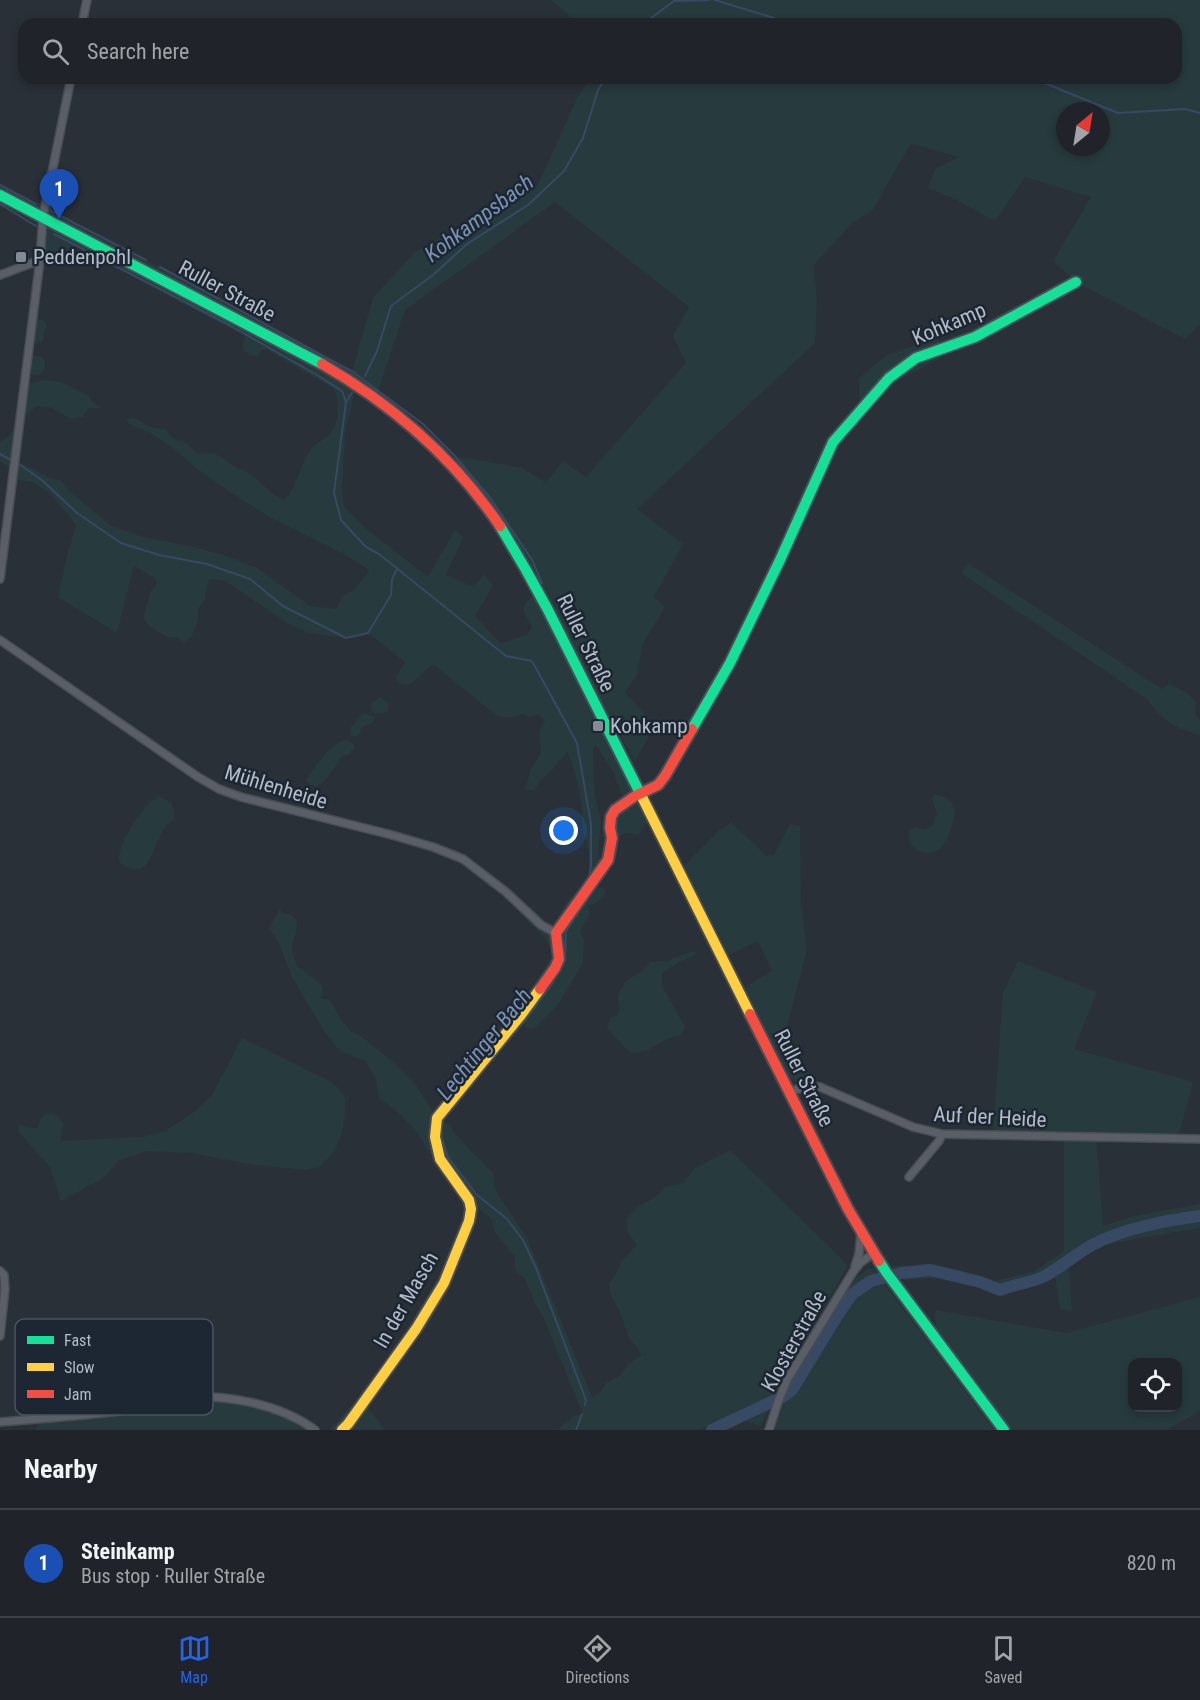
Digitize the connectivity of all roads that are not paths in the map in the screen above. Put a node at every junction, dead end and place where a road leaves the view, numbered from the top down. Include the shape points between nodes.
1 (87, 0) edge
2 (83, 18) edge
3 (70, 84) edge
4 (0, 195) edge
5 (43, 217) junction
6 (40, 260) junction
7 (0, 275) edge
8 (1076, 282) dead end
9 (0, 579) edge
10 (0, 640) edge
11 (641, 794) junction
12 (555, 933) junction
13 (789, 1092) junction
14 (942, 1134) junction
15 (1200, 1139) edge
16 (909, 1177) dead end
17 (861, 1232) junction
18 (874, 1253) junction
19 (0, 1271) edge
20 (853, 1272) junction
21 (0, 1336) edge
22 (213, 1396) edge
23 (87, 1415) edge
24 (0, 1422) edge
25 (315, 1430) edge
26 (342, 1430) edge
27 (769, 1430) edge
28 (1004, 1430) edge

1 - 2 street
3 - 5 street
4 - 5 main road, Ruller Straße
5 - 6 street
5 - 11 main road, Ruller Straße via 337,373 382,403 446,459 494,517 523,564
6 - 7 street
6 - 9 street
8 - 11 main road, Kohkamp via 975,337 916,358 889,378 833,442 730,663 665,776
10 - 12 street, Mühlenheide via 219,789 392,835 464,859
11 - 12 main road via 615,810 608,860
11 - 13 main road, Ruller Straße
12 - 26 main road, In der Masch via 555,968 437,1118 435,1137 440,1159 469,1200 471,1209 444,1283 422,1320
13 - 14 street, Auf der Heide via 820,1087 913,1127
13 - 17 main road, Ruller Straße
14 - 15 street, Auf der Heide
14 - 16 street
17 - 18 main road, Ruller Straße
17 - 20 street, Klosterstraße
18 - 20 street, Klosterstraße
18 - 28 main road, Ruller Straße
19 - 21 street via 5,1289
20 - 27 street, Klosterstraße via 783,1388
22 - 25 street via 283,1413
23 - 24 street

